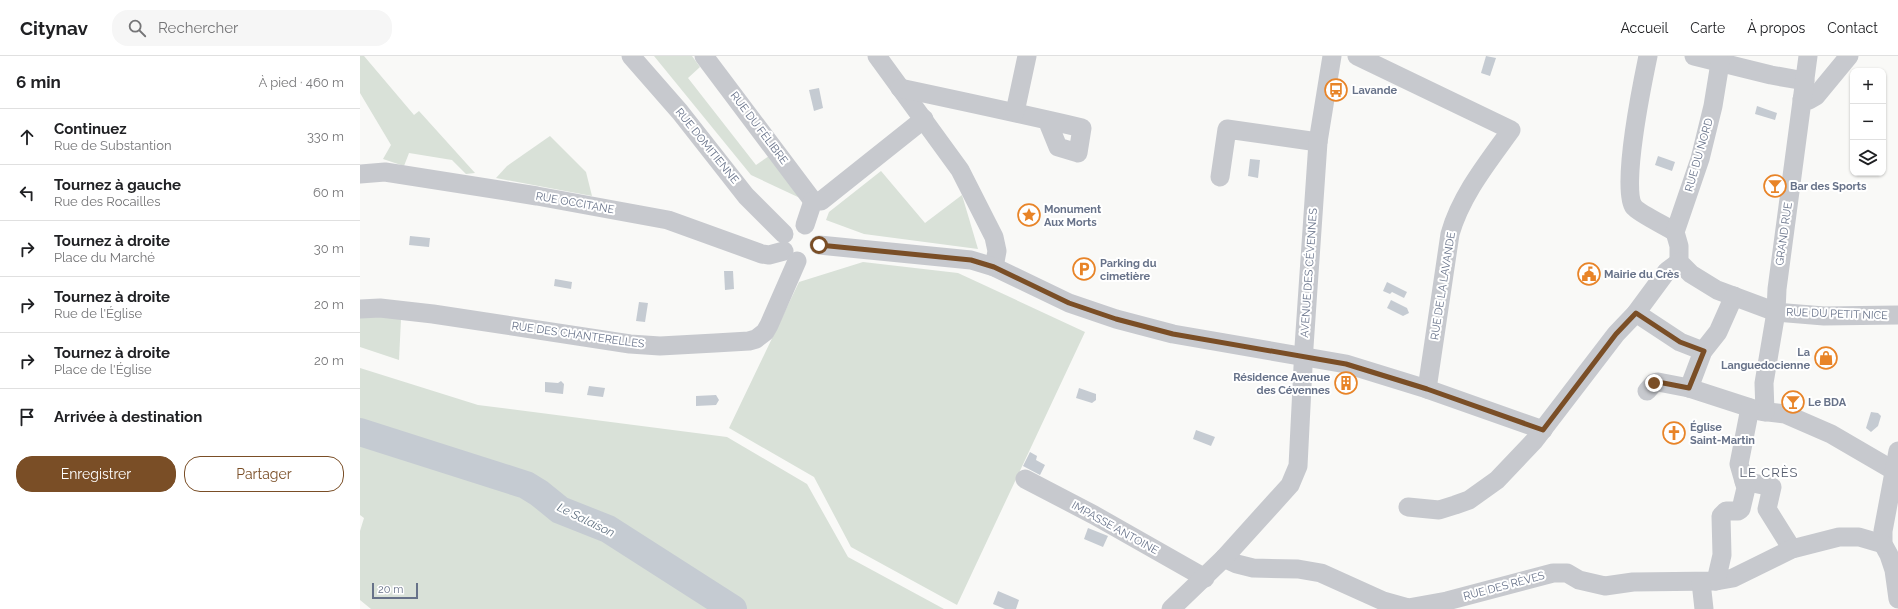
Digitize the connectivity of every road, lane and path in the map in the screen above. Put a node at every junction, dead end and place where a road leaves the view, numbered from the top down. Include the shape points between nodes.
1 (631, 56) edge
2 (704, 56) edge
3 (877, 56) edge
4 (1027, 56) edge
5 (1332, 56) edge
6 (1357, 56) edge
7 (1648, 56) edge
8 (1694, 56) edge
9 (1808, 56) edge
10 (1849, 56) edge
11 (1720, 63) junction
12 (900, 88) junction
13 (1803, 90) junction
14 (1014, 112) junction
15 (924, 119) junction
16 (1047, 120) dead end
17 (1318, 142) junction
18 (360, 174) edge
19 (1220, 177) dead end
20 (813, 201) junction
21 (805, 225) junction
22 (819, 245) junction
23 (1678, 246) junction
24 (788, 249) junction
25 (994, 267) junction
26 (1734, 296) junction
27 (360, 309) edge
28 (1776, 312) junction
29 (1636, 313) junction
30 (1898, 316) edge
31 (1704, 351) junction
32 (1304, 358) junction
33 (1689, 388) junction
34 (1427, 389) junction
35 (1648, 391) dead end
36 (1757, 410) junction
37 (1543, 430) junction
38 (1898, 451) edge
39 (1896, 472) edge
40 (1025, 479) dead end
41 (1744, 481) junction
42 (1408, 506) dead end
43 (1883, 544) junction
44 (1792, 549) junction
45 (1224, 558) junction
46 (1205, 578) junction
47 (1708, 581) junction
48 (1898, 599) edge
49 (1171, 609) edge
50 (1704, 609) edge

1 - 24 street, RUE DOMITIENNE via 680,112
2 - 20 street, RUE DU FÉLIBRE
3 - 12 street
4 - 14 street
5 - 17 street, AVENUE DES CÉVENNES
6 - 34 street, RUE DE LA LAVANDE via 1511,130 1481,172 1454,219
7 - 23 street, RUE DU PETIT NICE via 1636,113 1630,181 1631,200 1634,208
8 - 11 street
9 - 13 street, GRAND RUE
10 - 13 street via 1816,96 1809,100
11 - 13 street
11 - 23 street, RUE DU NORD via 1713,106
12 - 14 street
12 - 15 street
13 - 28 street, GRAND RUE
14 - 16 street
15 - 20 street via 821,201
15 - 25 street via 960,170 994,237 997,251
17 - 19 street via 1227,129
17 - 32 street, AVENUE DES CÉVENNES
18 - 24 street, RUE OCCITANE via 385,172 668,220 762,254 769,255
20 - 21 street
21 - 22 street via 815,232
21 - 24 street via 795,225
22 - 24 street via 811,258 804,261
22 - 25 street via 971,260
23 - 26 street, RUE DU PETIT NICE via 1691,274 1703,283
23 - 29 street via 1667,271
24 - 27 street, RUE DES CHANTERELLES via 765,332 749,341 660,346 630,344 432,314 380,308
25 - 32 street via 1069,303 1116,319 1173,334
26 - 28 street, RUE DU PETIT NICE
26 - 31 street via 1718,332
28 - 30 street, RUE DU PETIT NICE via 1824,316
28 - 36 street, GRAND RUE
29 - 31 street via 1680,342
29 - 37 street via 1616,334
31 - 33 street
32 - 34 street via 1346,364
32 - 45 street, AVENUE DES CÉVENNES via 1298,466 1294,480
33 - 35 street via 1658,382
33 - 36 street
34 - 37 street
36 - 39 street via 1785,414 1831,434
36 - 41 street, GRAND RUE via 1739,464
37 - 42 street via 1507,471 1469,500 1439,510
38 - 39 street
39 - 43 street via 1883,531
40 - 46 street, IMPASSE ANTOINE
41 - 44 street via 1772,487 1767,509
41 - 47 street, GRAND RUE via 1746,488 1741,508 1738,511 1726,511 1721,516 1722,555
43 - 44 street via 1859,537 1839,537
43 - 48 street via 1894,570
44 - 47 street via 1733,578
45 - 46 street, AVENUE DES CÉVENNES
45 - 47 street, RUE DES RÈVES via 1253,568 1298,569 1321,573 1382,601 1408,608 1447,601 1553,573 1567,573 1579,580 1606,586 1634,582
46 - 49 street, AVENUE DES CÉVENNES
47 - 50 street

